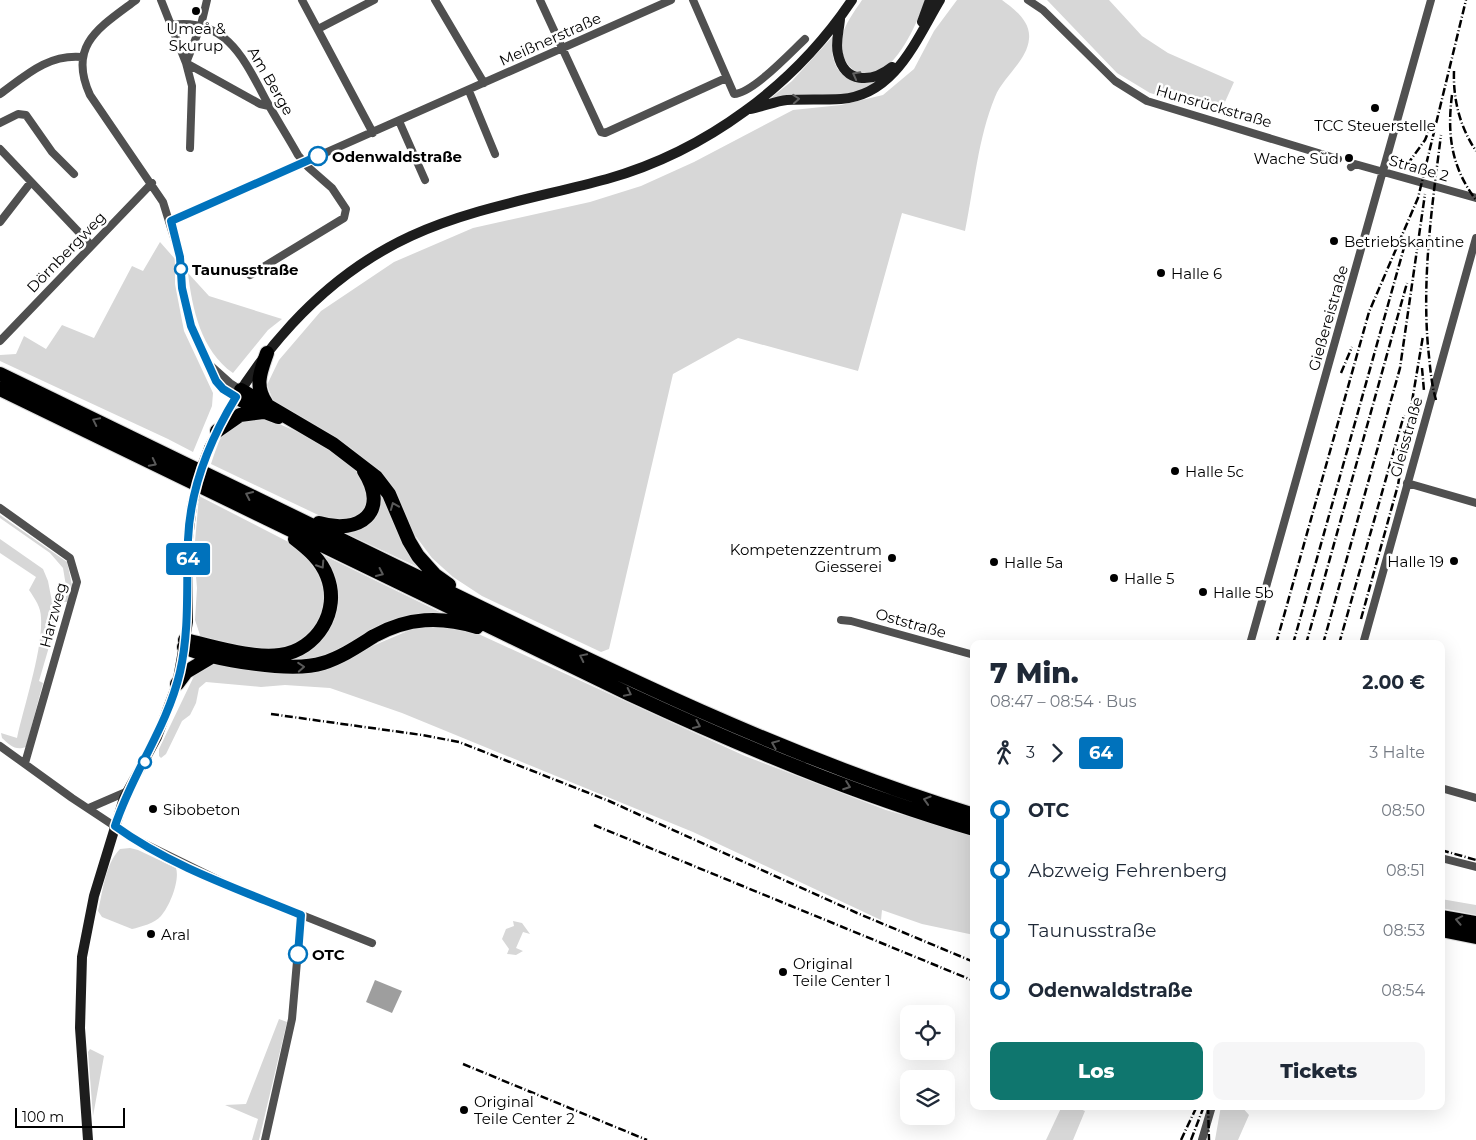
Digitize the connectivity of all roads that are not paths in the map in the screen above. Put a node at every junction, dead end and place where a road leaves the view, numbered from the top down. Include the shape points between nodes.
1 (136, 0) edge
2 (161, 0) edge
3 (207, 0) edge
4 (302, 0) edge
5 (374, 0) edge
6 (435, 0) edge
7 (540, 0) edge
8 (671, 0) edge
9 (693, 0) edge
10 (852, 0) edge
11 (930, 0) edge
12 (940, 0) edge
13 (1028, 0) edge
14 (1431, 0) edge
15 (840, 18) junction
16 (172, 25) junction
17 (201, 26) junction
18 (318, 29) junction
19 (805, 39) dead end
20 (561, 48) junction
21 (82, 57) junction
22 (186, 63) junction
23 (726, 78) junction
24 (484, 83) junction
25 (469, 90) junction
26 (0, 94) edge
27 (269, 106) junction
28 (749, 109) junction
29 (399, 121) junction
30 (0, 123) edge
31 (373, 132) junction
32 (190, 148) dead end
33 (0, 149) edge
34 (495, 154) dead end
35 (1348, 162) joint
36 (304, 163) junction
37 (1383, 172) junction
38 (74, 174) dead end
39 (425, 180) dead end
40 (31, 182) junction
41 (152, 183) junction
42 (1476, 198) edge
43 (171, 221) junction
44 (0, 222) edge
45 (1476, 238) edge
46 (91, 245) junction
47 (250, 274) dead end
48 (0, 341) edge
49 (267, 353) junction
50 (0, 374) edge
51 (0, 389) edge
52 (239, 393) junction
53 (265, 408) junction
54 (217, 432) junction
55 (359, 464) junction
56 (1407, 484) junction
57 (1476, 503) edge
58 (0, 508) edge
59 (293, 516) junction
60 (273, 522) junction
61 (463, 599) junction
62 (841, 620) dead end
63 (1251, 640) edge
64 (1364, 640) edge
65 (522, 641) junction
66 (185, 643) junction
67 (970, 654) edge
68 (213, 656) junction
69 (177, 684) junction
70 (0, 746) edge
71 (25, 763) junction
72 (1445, 789) edge
73 (128, 791) junction
74 (1476, 798) edge
75 (89, 808) junction
76 (970, 814) edge
77 (115, 826) junction
78 (970, 828) edge
79 (1445, 859) edge
80 (1476, 867) edge
81 (301, 915) junction
82 (1445, 918) edge
83 (1476, 923) edge
84 (1445, 931) edge
85 (1476, 936) edge
86 (372, 943) dead end
87 (1211, 1110) edge
88 (88, 1140) edge
89 (265, 1140) edge
90 (1202, 1140) edge

1 - 21 street via 94,33
2 - 16 street
3 - 17 street
4 - 18 street
5 - 18 street
6 - 24 street
7 - 20 street
8 - 20 street, Meißnerstraße
9 - 23 street
10 - 15 main road
11 -> 15 main road via 923,21 903,54 879,77 865,79 852,75 842,65 836,42
28 -> 12 main road via 784,100 861,96 882,85 908,57
13 - 35 street, Hunsrückstraße via 1043,10 1115,81 1147,101
14 - 37 street, Gießereistraße
15 - 28 main road via 813,52
16 - 17 street, Am Berge
16 - 22 street
17 - 22 street
17 - 27 street, Am Berge via 236,48
18 - 31 street
19 - 23 street via 760,80 738,94 734,94
20 - 23 street via 601,132
20 - 24 street, Meißnerstraße
21 - 26 street via 66,56 46,62
21 - 41 street via 83,74 90,95
22 - 27 street
22 - 32 street via 192,86
24 - 25 street, Meißnerstraße
25 - 29 street, Meißnerstraße
25 - 34 street
27 - 36 street, Am Berge
28 - 49 main road via 702,139 654,163 448,221 410,236 366,261 312,304
29 - 31 street, Meißnerstraße
29 - 39 street
30 - 38 street via 18,114 26,115 52,152
31 - 36 street, Meißnerstraße
33 - 40 street
35 - 37 street, Straße 2
36 - 43 street, Meißnerstraße
36 - 47 street, Am Berge via 332,188 344,203 346,214 340,221
37 - 42 street, Straße 2
37 - 63 street, Gießereistraße
40 - 44 street
40 - 46 street
41 - 43 street
41 - 46 street, Dörnbergweg
43 - 52 street via 180,257 187,312 219,385
45 - 56 street, Gleisstraße
46 - 48 street, Dörnbergweg
49 - 52 main road
49 - 53 highway via 258,386
59 -> 50 highway
51 -> 60 highway
52 - 53 highway
52 - 54 main road
53 - 54 highway via 240,415
53 - 55 highway via 332,444
54 - 66 main road, bridge via 202,466 192,505
55 - 59 highway via 374,496 370,511 363,520 341,528
61 -> 55 highway via 418,556 385,487
56 - 57 street
56 - 64 street, Gleisstraße
58 - 71 street, Harzweg via 70,558 77,582
59 - 61 highway
60 -> 65 highway
60 -> 66 highway via 312,553 328,576 331,604 319,633 301,648 272,656
76 -> 61 highway via 816,761 735,728
62 - 67 street, Oststraße via 851,620
68 -> 65 highway via 281,667 306,667 329,661 394,626 427,619 461,622
65 -> 78 highway via 724,737 817,775
66 - 68 highway
66 - 69 main road
68 - 69 highway via 186,672
69 - 73 main road via 157,737
70 - 71 street
71 - 75 street
72 - 74 street
73 - 75 street
73 - 77 main road
75 - 77 street
77 - 81 street via 187,866
77 - 88 main road via 88,918 82,957 80,1028
79 - 80 street
81 - 86 street
81 - 89 street via 292,1019
83 -> 82 highway
84 - 85 highway
87 - 90 street

